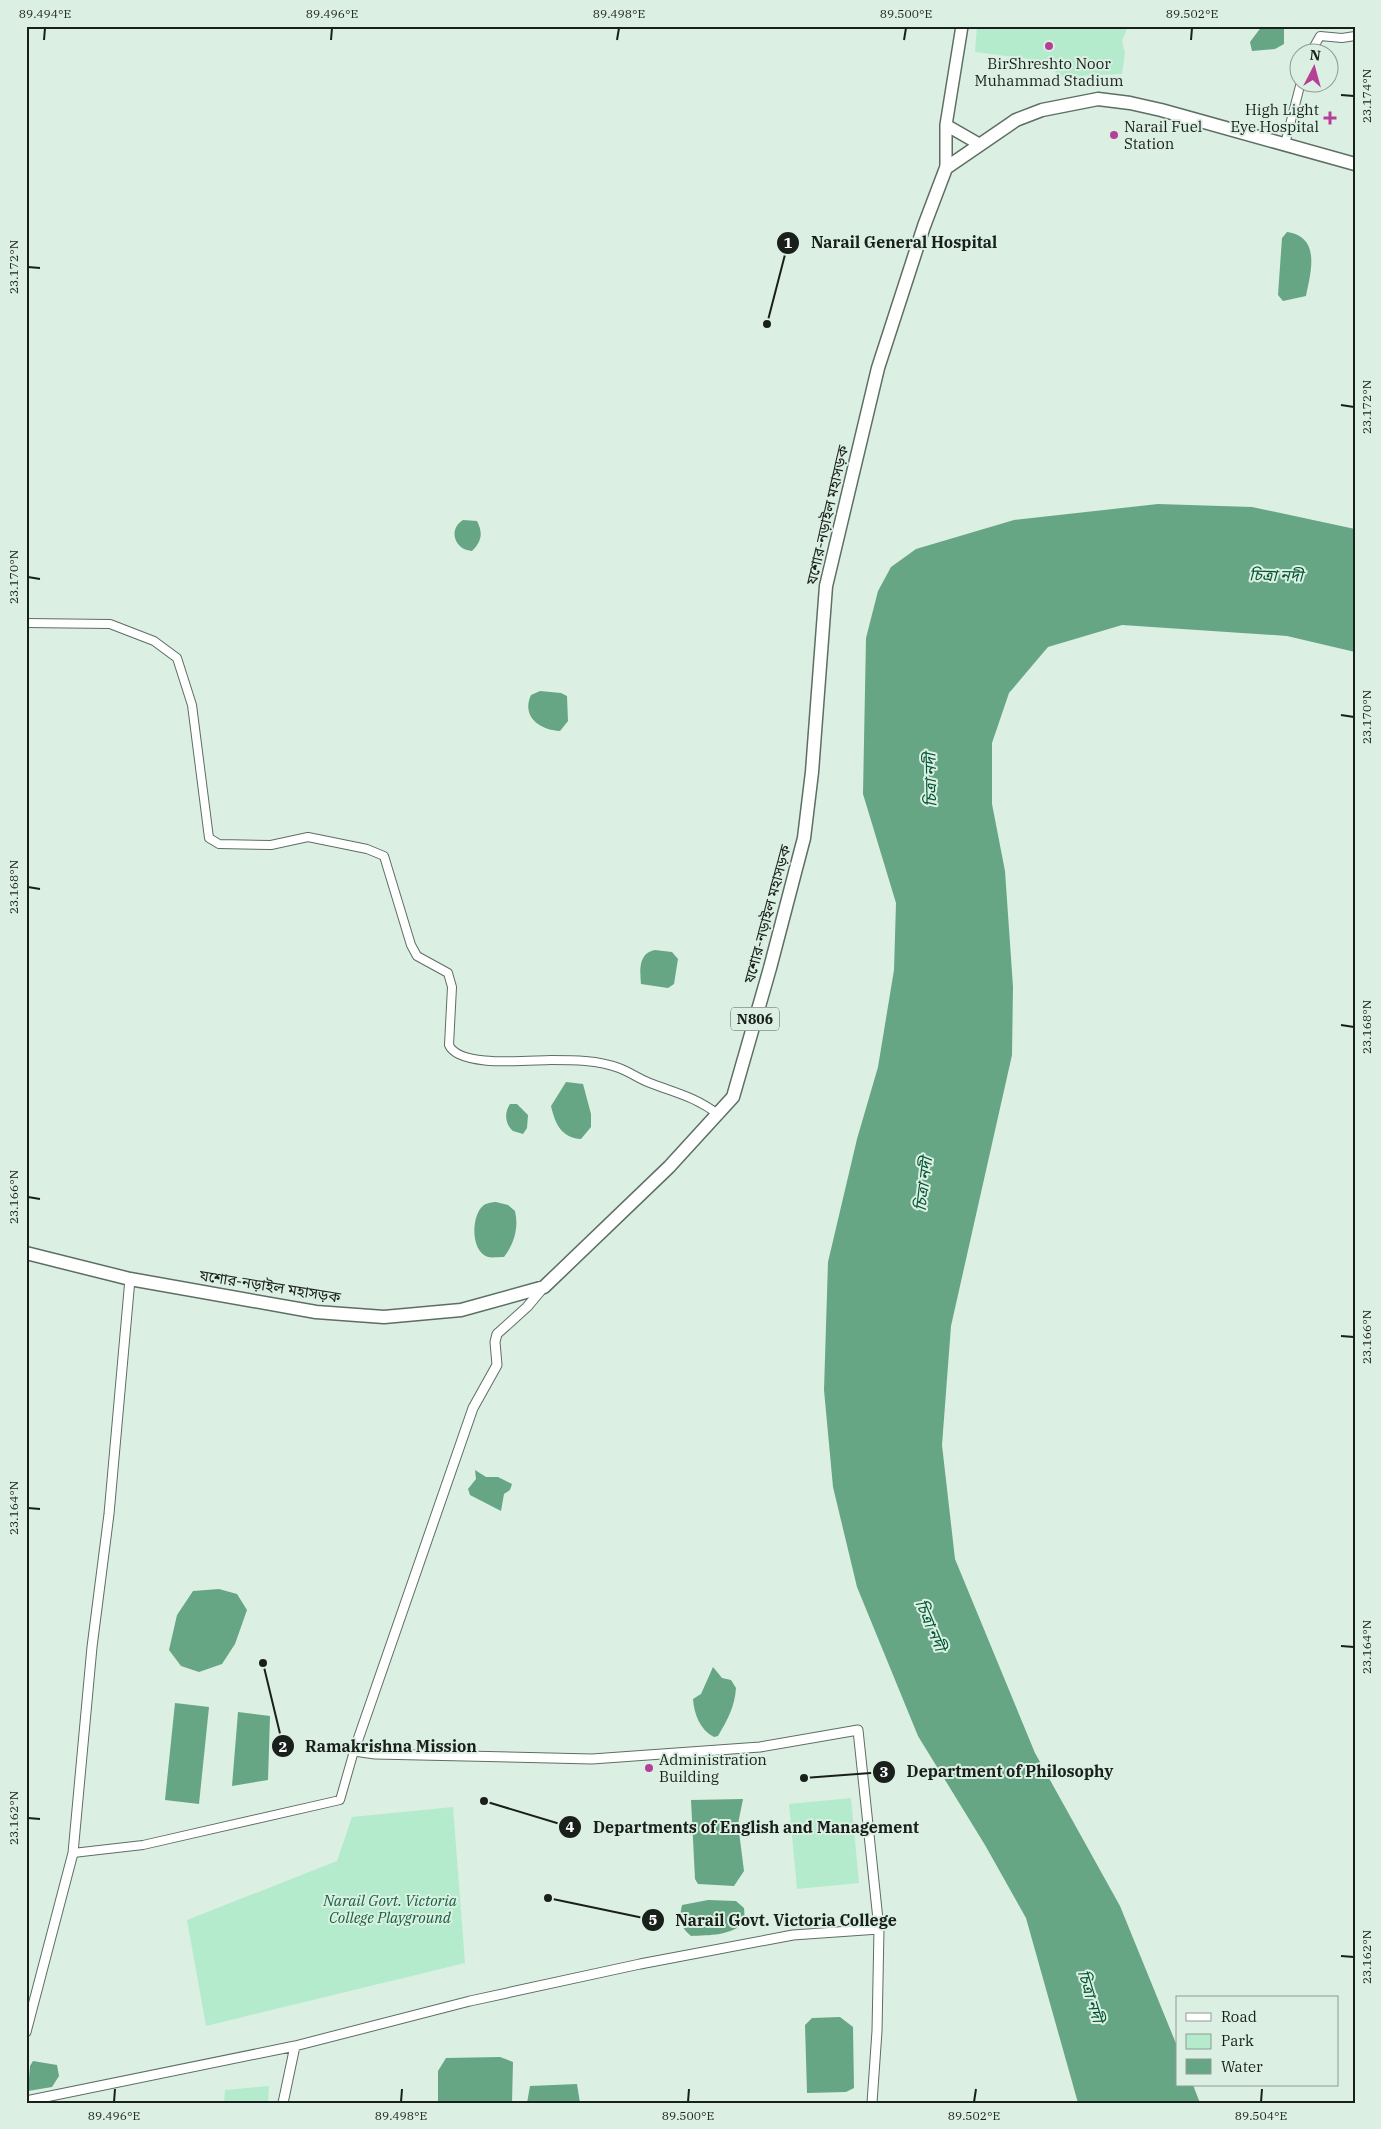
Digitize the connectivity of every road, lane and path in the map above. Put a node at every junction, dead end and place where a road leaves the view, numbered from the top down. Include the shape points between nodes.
1 (962, 26) edge
2 (1355, 36) edge
3 (1317, 42) edge
4 (1298, 92) edge
5 (946, 125) junction
6 (979, 144) junction
7 (1285, 144) junction
8 (1355, 164) edge
9 (946, 168) junction
10 (26, 622) edge
11 (718, 1115) junction
12 (26, 1253) edge
13 (130, 1279) junction
14 (544, 1287) junction
15 (354, 1751) junction
16 (73, 1853) junction
17 (879, 1930) junction
18 (26, 2032) edge
19 (295, 2046) junction
20 (26, 2101) edge
21 (283, 2103) edge
22 (872, 2103) edge

1 - 5 main road
2 - 3 street via 1320,36
4 - 7 street
5 - 6 main road
5 - 9 main road
6 - 7 highway via 1016,120 1042,110 1098,99 1160,110
6 - 9 highway
7 - 8 highway
9 - 11 highway, যশোর-নড়াইল মহাসড়ক / N806 via 878,368 826,586 804,838 734,1097
10 - 11 street via 110,624 154,641 177,658 192,705 209,838 219,844 271,845 308,837 367,849 384,856 417,956 448,973 452,988 449,1045 456,1053 468,1058 510,1062 580,1060 618,1068 702,1102
11 - 14 highway, যশোর-নড়াইল মহাসড়ক / N806
12 - 13 highway, যশোর-নড়াইল মহাসড়ক / N806
13 - 14 highway, যশোর-নড়াইল মহাসড়ক / N806 via 316,1312 384,1317 461,1310
13 - 16 street
14 - 15 street via 497,1334 494,1342 497,1365 472,1408
15 - 16 street via 340,1800 143,1845
15 - 17 street via 592,1759 760,1747 858,1730
16 - 18 street
17 - 19 street via 793,1935 640,1964 470,2001
17 - 22 street
19 - 20 street
19 - 21 street

